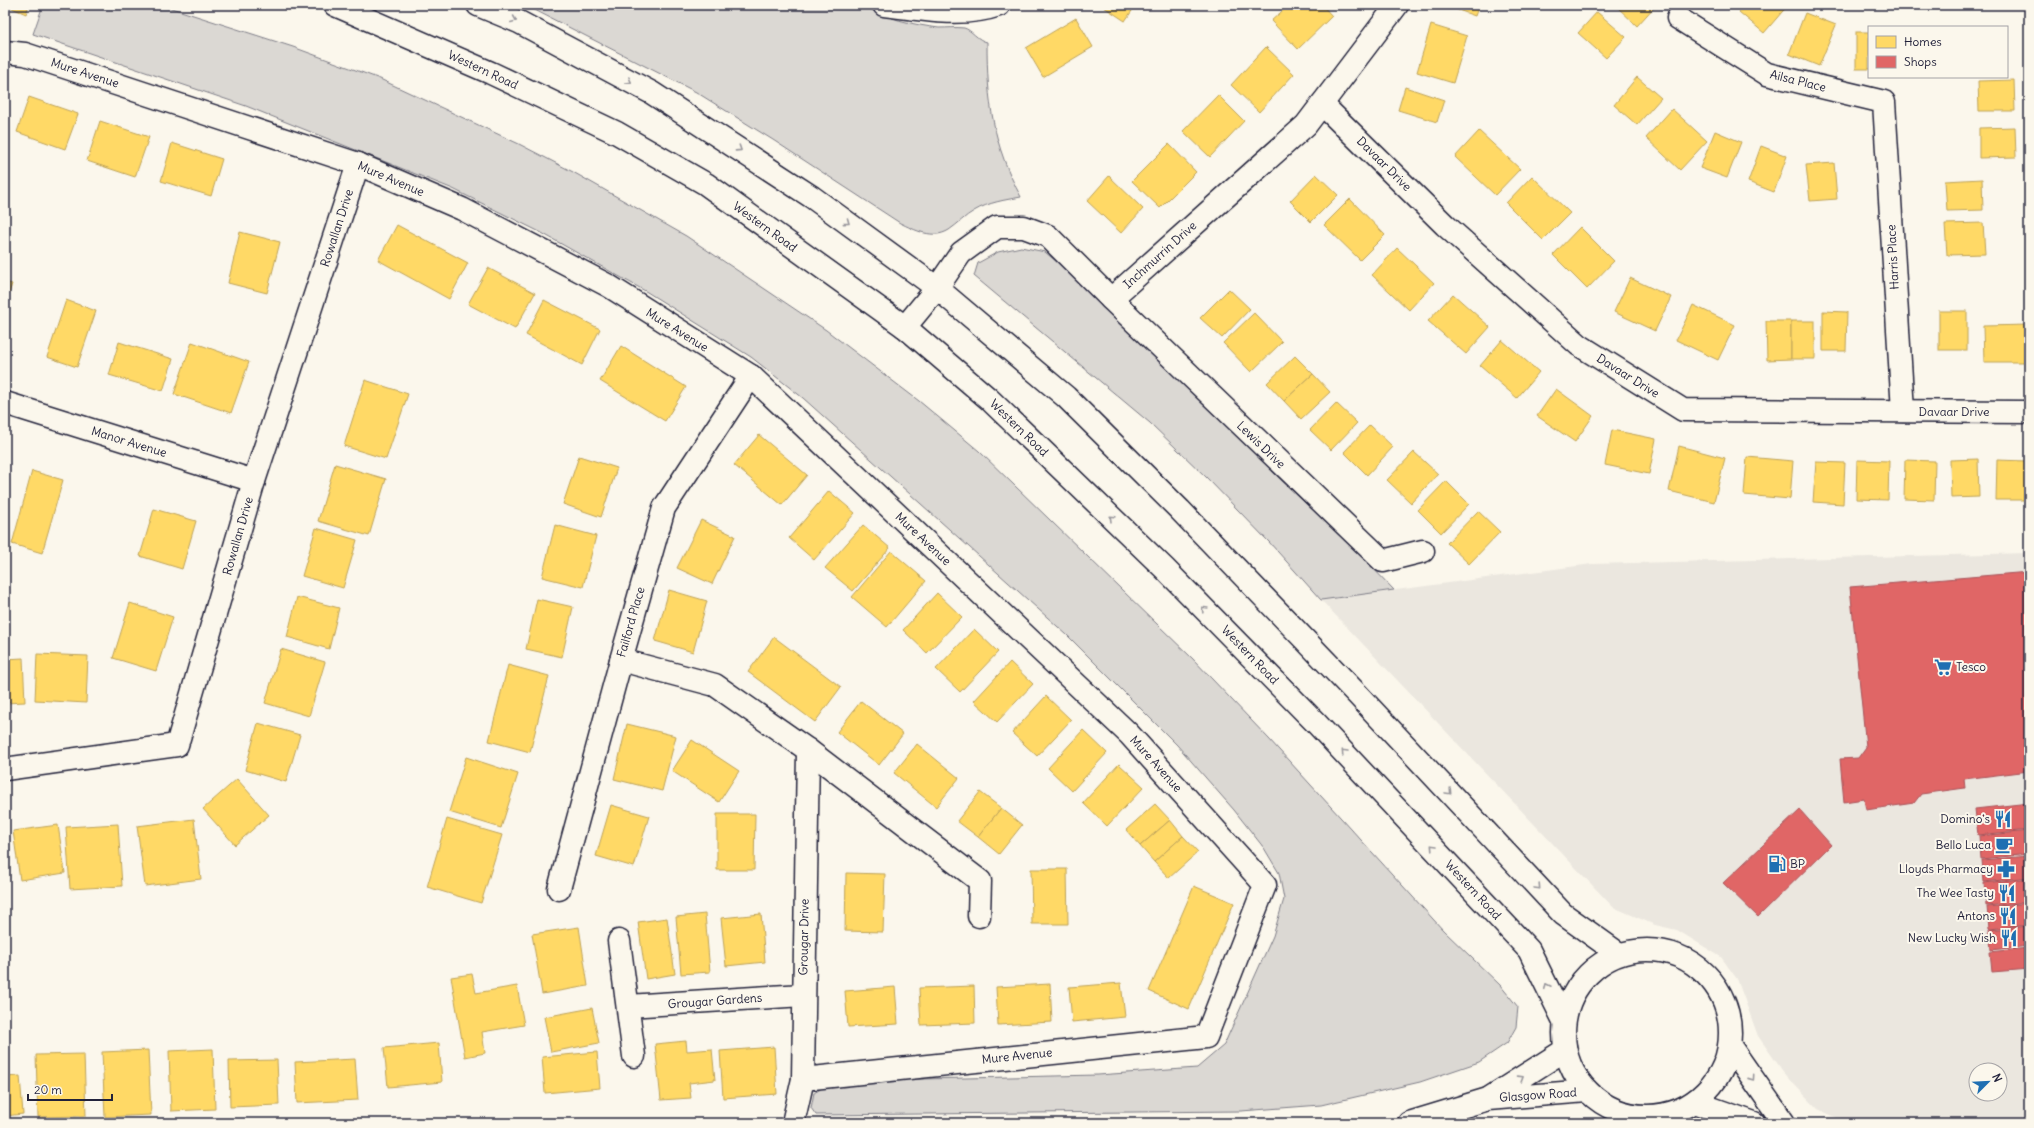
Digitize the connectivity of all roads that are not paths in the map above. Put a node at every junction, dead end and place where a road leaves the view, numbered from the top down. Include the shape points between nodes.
1 (478, 5) edge
2 (884, 5) edge
3 (999, 5) edge
4 (1397, 5) edge
5 (342, 6) edge
6 (1678, 18) dead end
7 (5, 52) edge
8 (1884, 102) joint
9 (1322, 104) junction
10 (358, 164) junction
11 (937, 288) junction
12 (1111, 299) junction
13 (905, 328) junction
14 (751, 376) junction
15 (5, 403) edge
16 (1903, 411) junction
17 (2029, 412) edge
18 (254, 481) junction
19 (1423, 551) dead end
20 (621, 660) junction
21 (808, 750) junction
22 (5, 770) edge
23 (559, 889) dead end
24 (980, 916) dead end
25 (619, 941) dead end
26 (1619, 954) junction
27 (803, 995) junction
28 (628, 1006) junction
29 (1564, 1021) junction
30 (1730, 1046) junction
31 (1565, 1050) junction
32 (634, 1056) dead end
33 (803, 1079) junction
34 (1587, 1091) junction
35 (1488, 1099) junction
36 (1694, 1102) junction
37 (794, 1123) edge
38 (1409, 1123) edge
39 (1754, 1123) edge
40 (1784, 1123) edge

1 -> 11 street via 519,22 652,93 812,197
2 - 3 street via 948,12 986,10
4 - 9 street, Inchmurrin Drive
5 - 13 street, Western Road via 491,72 617,133 699,180
6 - 8 street, Ailsa Place via 1767,74
7 - 10 street, Mure Avenue via 26,54
8 - 16 street, Harris Place
9 - 12 street, Inchmurrin Drive via 1306,125
9 - 16 street, Davaar Drive via 1446,225 1579,345 1683,410
10 - 14 street, Mure Avenue via 462,209 609,286
10 - 18 street, Rowallan Drive
11 - 12 street via 961,253 997,227 1024,227 1048,236
11 - 13 street
11 -> 26 street via 1066,397 1313,648 1563,914
12 - 19 street, Lewis Drive via 1383,561
29 -> 13 street, Western Road via 1529,950 1317,724 1165,569 994,404
14 - 20 street, Failford Place via 664,508
14 - 33 street, Mure Avenue via 1129,734 1265,885 1206,1037
15 - 18 street, Manor Avenue
16 - 17 street, Davaar Drive
18 - 22 street, Rowallan Drive via 177,745
20 - 21 street via 715,685
20 - 23 street, Failford Place
21 - 24 street via 980,881
21 - 27 street, Grougar Drive
25 - 28 street
26 - 29 street via 1588,973 1569,1003
26 - 30 street via 1654,949 1682,957 1706,973 1722,996 1730,1021
27 - 28 street, Grougar Gardens
27 - 33 street, Grougar Drive
28 - 32 street
29 - 31 street
30 - 36 street via 1723,1068 1711,1087
30 -> 40 street
31 - 34 street via 1573,1072
35 -> 31 street, Glasgow Road
33 - 37 street, Grougar Drive
34 - 35 street, Glasgow Road
34 - 36 street via 1605,1106 1627,1114 1650,1117 1673,1113
35 - 38 street, Glasgow Road
36 - 39 street

